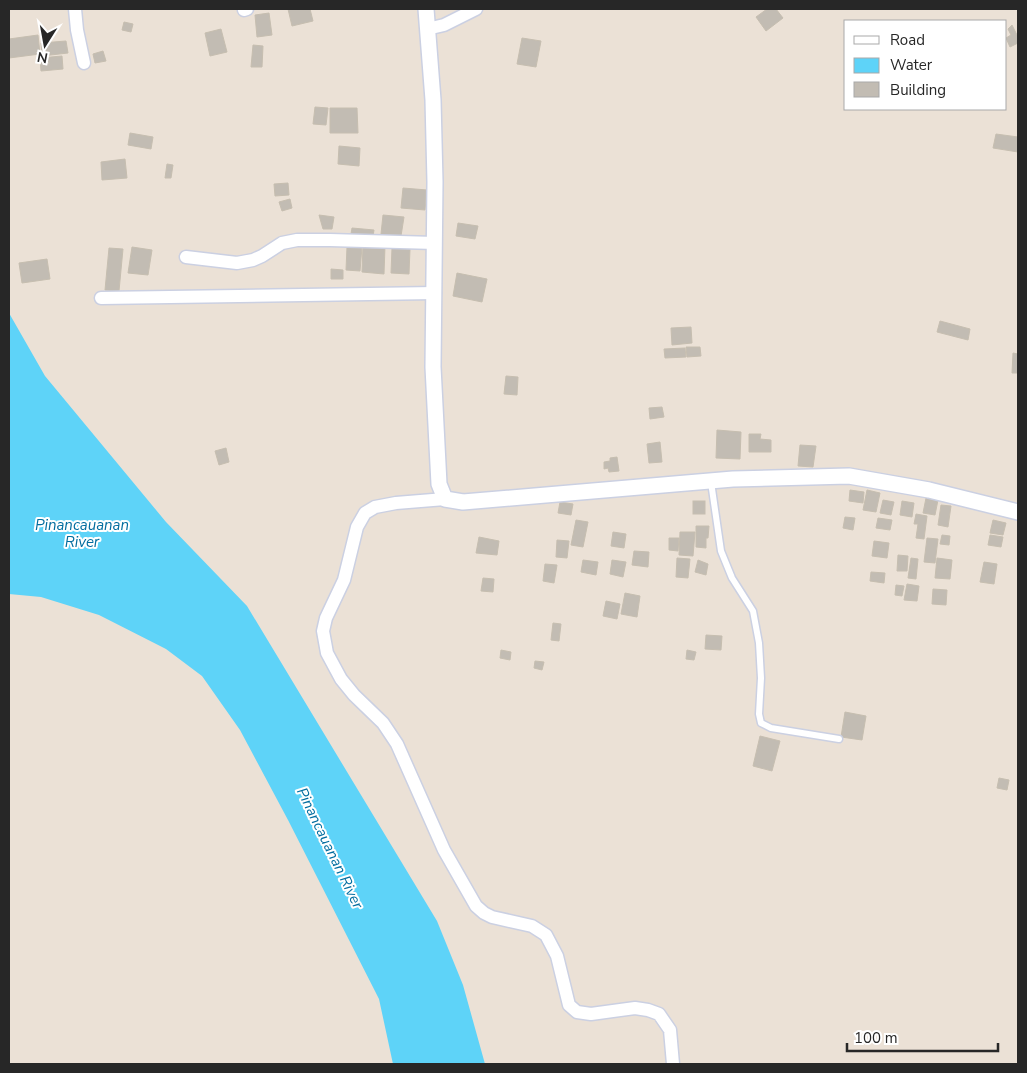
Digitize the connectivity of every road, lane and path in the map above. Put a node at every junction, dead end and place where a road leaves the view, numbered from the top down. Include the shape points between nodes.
1 (75, 9) edge
2 (426, 9) edge
3 (476, 9) edge
4 (428, 29) junction
5 (84, 63) dead end
6 (435, 243) junction
7 (186, 256) dead end
8 (435, 293) junction
9 (101, 298) dead end
10 (710, 480) junction
11 (445, 499) junction
12 (1018, 512) edge
13 (839, 740) dead end
14 (673, 1064) edge

1 - 5 street
2 - 4 street
3 - 4 street
4 - 6 street via 433,100
6 - 7 street via 297,240 252,260 237,262
6 - 8 street
8 - 9 street
8 - 11 street via 433,367 439,484
10 - 11 street via 463,502
10 - 12 street via 849,476 929,490
10 - 13 lane via 721,551 732,578 753,611 761,670 761,723 771,728
11 - 14 street via 396,503 375,507 365,514 357,527 344,580 326,618 323,631 327,653 354,695 383,722 397,744 444,850 476,906 492,917 532,926 546,935 557,956 569,1005 577,1012 591,1014 635,1008 658,1014 670,1030

